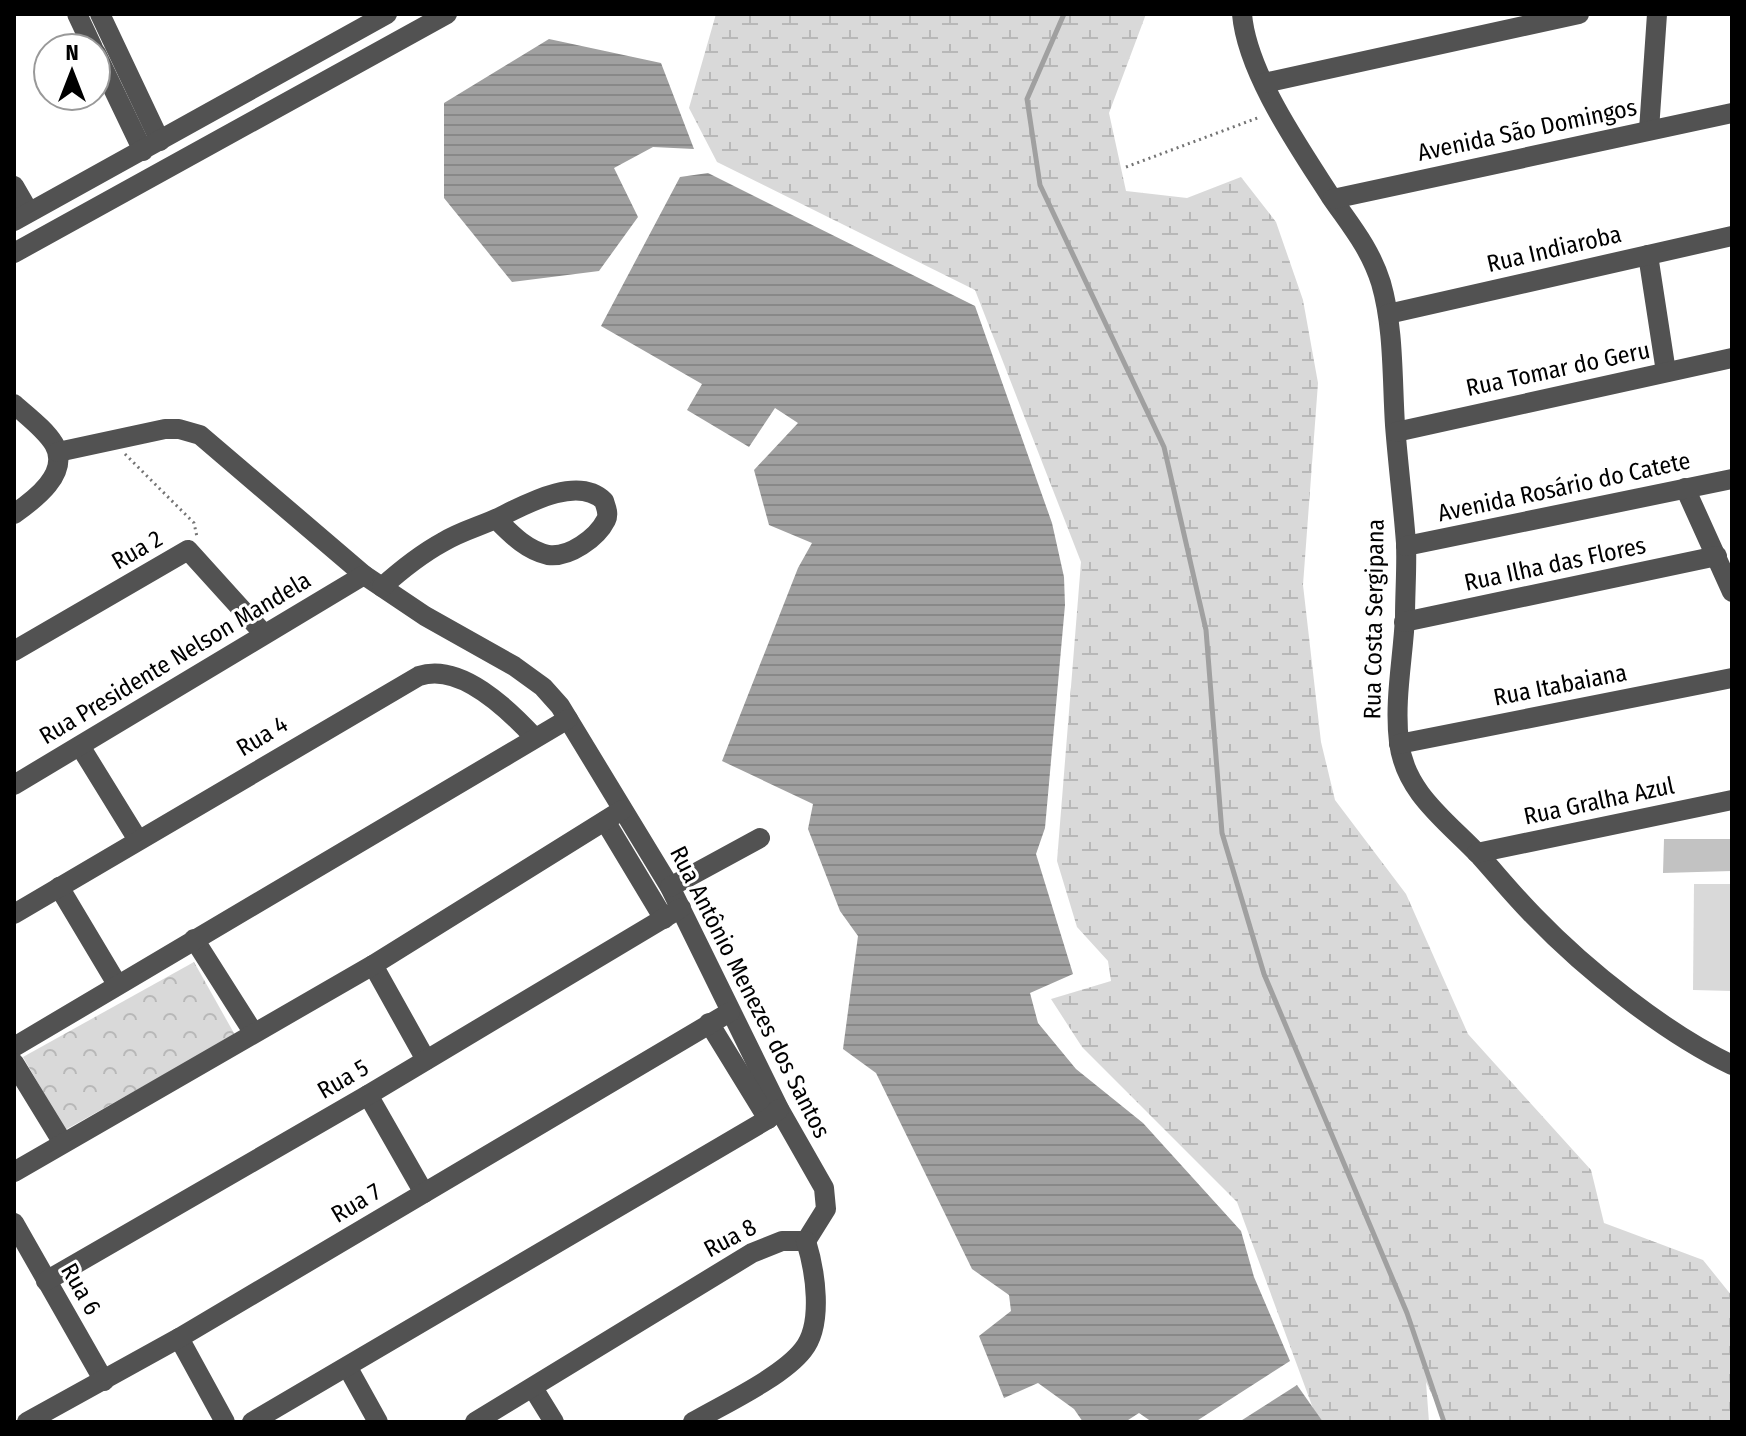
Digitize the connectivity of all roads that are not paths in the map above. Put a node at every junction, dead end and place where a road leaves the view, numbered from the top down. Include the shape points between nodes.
1 (77, 14) edge
2 (100, 14) edge
3 (387, 14) edge
4 (447, 14) edge
5 (1242, 14) edge
6 (1579, 14) edge
7 (1657, 14) edge
8 (86, 32) edge
9 (112, 79) edge
10 (1264, 83) junction
11 (1732, 113) edge
12 (199, 120) junction
13 (1649, 130) junction
14 (213, 143) junction
15 (152, 146) junction
16 (14, 186) edge
17 (1333, 199) junction
18 (22, 216) edge
19 (1732, 236) edge
20 (14, 253) edge
21 (1648, 255) junction
22 (1388, 314) junction
23 (1732, 358) edge
24 (1666, 372) junction
25 (14, 404) edge
26 (1396, 432) junction
27 (58, 452) junction
28 (1732, 479) edge
29 (1685, 488) junction
30 (14, 514) edge
31 (496, 519) junction
32 (1406, 546) junction
33 (1717, 556) junction
34 (364, 575) junction
35 (382, 587) junction
36 (1732, 592) edge
37 (1404, 622) junction
38 (264, 634) junction
39 (16, 645) edge
40 (1732, 678) edge
41 (568, 719) junction
42 (534, 737) junction
43 (1399, 744) junction
44 (80, 746) junction
45 (14, 785) edge
46 (1732, 800) edge
47 (613, 815) junction
48 (760, 838) dead end
49 (138, 840) junction
50 (1477, 853) junction
51 (59, 887) junction
52 (670, 887) junction
53 (14, 914) edge
54 (672, 914) junction
55 (194, 939) junction
56 (373, 965) junction
57 (117, 984) junction
58 (730, 1012) junction
59 (709, 1023) junction
60 (253, 1032) junction
61 (14, 1047) edge
62 (426, 1060) junction
63 (14, 1063) edge
64 (1732, 1065) edge
65 (368, 1095) junction
66 (773, 1114) junction
67 (63, 1143) junction
68 (14, 1172) edge
69 (424, 1193) junction
70 (14, 1223) edge
71 (806, 1241) junction
72 (46, 1281) junction
73 (179, 1338) junction
74 (348, 1368) junction
75 (104, 1381) junction
76 (533, 1388) junction
77 (27, 1422) edge
78 (225, 1422) edge
79 (252, 1422) edge
80 (378, 1422) edge
81 (475, 1422) edge
82 (554, 1422) edge
83 (693, 1422) edge

1 - 8 street
2 - 15 street
3 - 12 street
4 - 14 street
5 - 10 street, Rua Costa Sergipana via 1247,47
6 - 10 street
7 - 13 street
9 - 15 street
10 - 17 street, Rua Costa Sergipana
11 - 13 street, Avenida São Domingos
12 - 14 street
12 - 15 street
13 - 17 street, Avenida São Domingos
14 - 20 street
15 - 18 street
16 - 18 street
17 - 22 street, Rua Costa Sergipana via 1368,252
19 - 21 street, Rua Indiaroba
21 - 22 street, Rua Indiaroba
21 - 24 street
22 - 26 street, Rua Costa Sergipana
23 - 24 street, Rua Tomar do Geru
24 - 26 street, Rua Tomar do Geru
25 - 27 street
26 - 32 street, Rua Costa Sergipana
27 - 30 street via 52,481
27 - 34 street, Rua Antônio Menezes dos Santos via 165,429 200,435
28 - 29 street, Avenida Rosário do Catete
29 - 32 street, Avenida Rosário do Catete
29 - 33 street
31 - 31 street via 541,497 566,492 594,493 607,511 604,522 579,547 555,555 528,547
31 - 35 street via 444,541
32 - 37 street, Rua Costa Sergipana
33 - 36 street
33 - 37 street, Rua Ilha das Flores
34 - 35 street, Rua Antônio Menezes dos Santos
34 - 38 street, Rua Presidente Nelson Mandela
35 - 41 street, Rua Antônio Menezes dos Santos via 531,678
37 - 43 street, Rua Costa Sergipana
38 - 39 street, Rua 2 via 188,550
38 - 44 street, Rua Presidente Nelson Mandela
40 - 43 street, Rua Itabaiana
41 - 42 street
41 - 47 street, Rua Antônio Menezes dos Santos
42 - 49 street, Rua 4 via 501,705 454,675 427,673
42 - 55 street
43 - 50 street, Rua Costa Sergipana via 1405,768 1422,796
44 - 45 street, Rua Presidente Nelson Mandela
44 - 49 street
46 - 50 street, Rua Gralha Azul
47 - 52 street, Rua Antônio Menezes dos Santos
47 - 54 street
47 - 56 street
48 - 52 street
49 - 51 street, Rua 4
50 - 64 street, Rua Costa Sergipana via 1535,917 1610,983 1690,1044
51 - 53 street, Rua 4
51 - 57 street
52 - 54 street, Rua Antônio Menezes dos Santos
54 - 58 street, Rua Antônio Menezes dos Santos
54 - 62 street, Rua 5
55 - 57 street
55 - 60 street
56 - 60 street
56 - 62 street
57 - 61 street
58 - 59 street, Rua 7
58 - 66 street, Rua Antônio Menezes dos Santos
59 - 66 street
59 - 69 street, Rua 7
60 - 67 street
62 - 65 street, Rua 5
63 - 67 street
65 - 69 street
65 - 72 street, Rua 5
66 - 71 street, Rua Antônio Menezes dos Santos via 826,1196 825,1214
66 - 74 street
67 - 68 street
69 - 73 street, Rua 7
70 - 72 street, Rua 6
71 - 76 street, Rua 8 via 782,1241 752,1253
71 - 83 street via 816,1300 806,1347 775,1374
72 - 75 street, Rua 6
73 - 75 street, Rua 7
73 - 78 street
74 - 79 street
74 - 80 street
75 - 77 street, Rua 7
76 - 81 street, Rua 8
76 - 82 street

